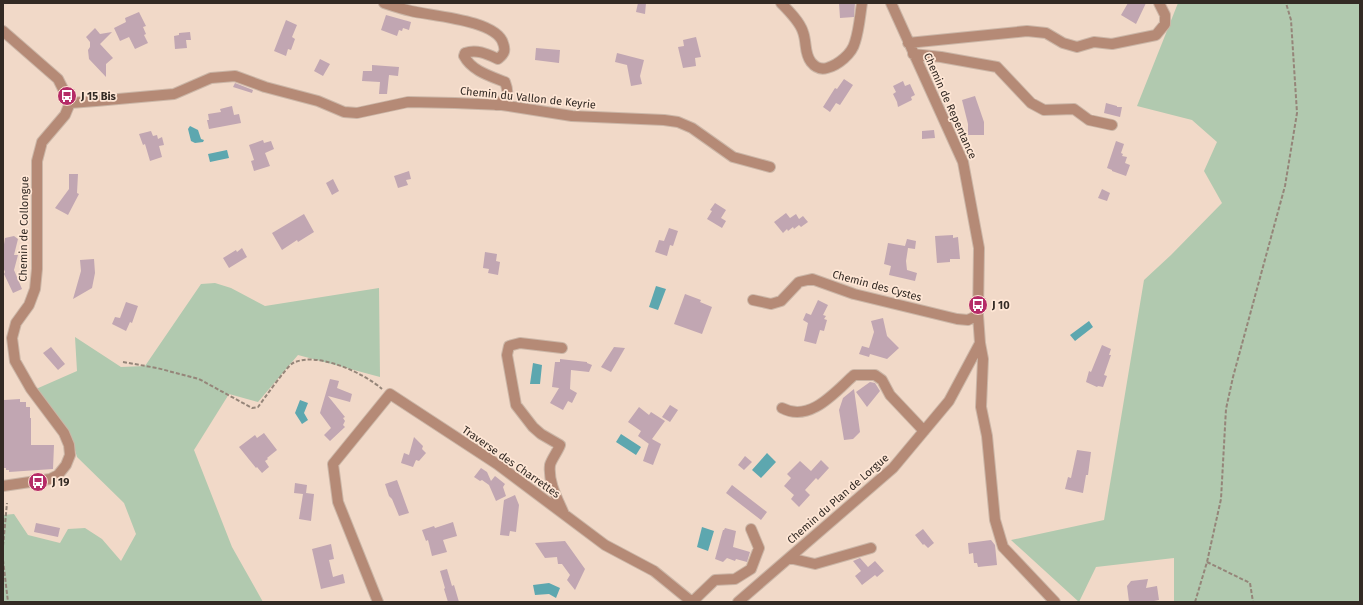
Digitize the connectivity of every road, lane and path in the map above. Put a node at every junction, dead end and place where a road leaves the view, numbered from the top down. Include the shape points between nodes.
1 (384, 3) edge
2 (781, 3) edge
3 (862, 3) edge
4 (891, 3) edge
5 (1158, 3) edge
6 (1286, 3) edge
7 (3, 31) edge
8 (908, 43) junction
9 (913, 54) junction
10 (70, 103) junction
11 (496, 105) junction
12 (1112, 125) dead end
13 (770, 167) dead end
14 (753, 300) dead end
15 (978, 315) junction
16 (980, 343) junction
17 (562, 348) dead end
18 (123, 362) dead end
19 (390, 394) junction
20 (782, 408) dead end
21 (924, 432) junction
22 (3, 486) edge
23 (7, 503) dead end
24 (564, 514) junction
25 (751, 529) dead end
26 (3, 546) edge
27 (871, 548) dead end
28 (789, 558) junction
29 (3, 560) edge
30 (1207, 562) junction
31 (8, 602) edge
32 (378, 602) edge
33 (692, 602) edge
34 (738, 602) edge
35 (1055, 602) edge
36 (1195, 602) edge
37 (1253, 602) edge

1 - 11 street via 410,11 479,24 494,31 502,40 505,49 503,55 498,59 471,50 464,56 476,69 505,82 507,96
2 - 3 street via 803,32 807,56 812,64 824,69 842,60 855,44
4 - 8 street, Chemin de Repentance
5 - 8 street via 1165,14 1165,24 1156,35 1112,44 1094,42 1077,47 1063,44 1046,33 1027,31
6 - 30 path via 1291,20 1297,113 1285,186 1226,410 1221,499
7 - 10 street via 58,79
8 - 9 street, Chemin de Repentance
9 - 12 street via 997,67 1031,103 1044,110 1074,109 1089,120
9 - 15 street, Chemin de Repentance via 963,162 979,248
10 - 11 street, Chemin du Vallon de Keyrie via 174,94 211,78 235,76 357,114 408,102
10 - 22 street, Chemin de Collongue via 65,115 42,142 37,161 35,289 29,305 16,323 12,338 15,361 31,390 64,433 70,455 58,475 50,479
11 - 13 street, Chemin du Vallon de Keyrie via 572,116 678,122 692,128 733,157
14 - 15 street, Chemin des Cystes via 771,304 781,301 799,282 812,280 854,294 957,319 968,320
15 - 16 street, Chemin de Repentance
16 - 21 street, Chemin du Plan de Lorgue via 949,401
16 - 35 street, Chemin de Repentance via 983,359 981,407 987,436 995,520 1003,547
17 - 24 street via 520,342 509,346 507,355 516,405 533,427 560,445 550,464 551,483
18 - 19 path via 199,379 252,408 258,407 292,364 301,360 331,362 357,373
19 - 24 street, Traverse des Charrettes via 497,464
19 - 32 street via 332,464 338,502
20 - 21 street via 790,412 805,412 815,408 854,375 875,375 882,380 890,395
21 - 28 street, Chemin du Plan de Lorgue via 893,468
23 - 26 path
24 - 33 street, Traverse des Charrettes via 605,545 654,571
25 - 33 street via 759,548 751,569 735,579 715,580
27 - 28 street via 815,564
28 - 34 street, Chemin du Plan de Lorgue
29 - 31 path
30 - 36 path
30 - 37 path via 1250,583

